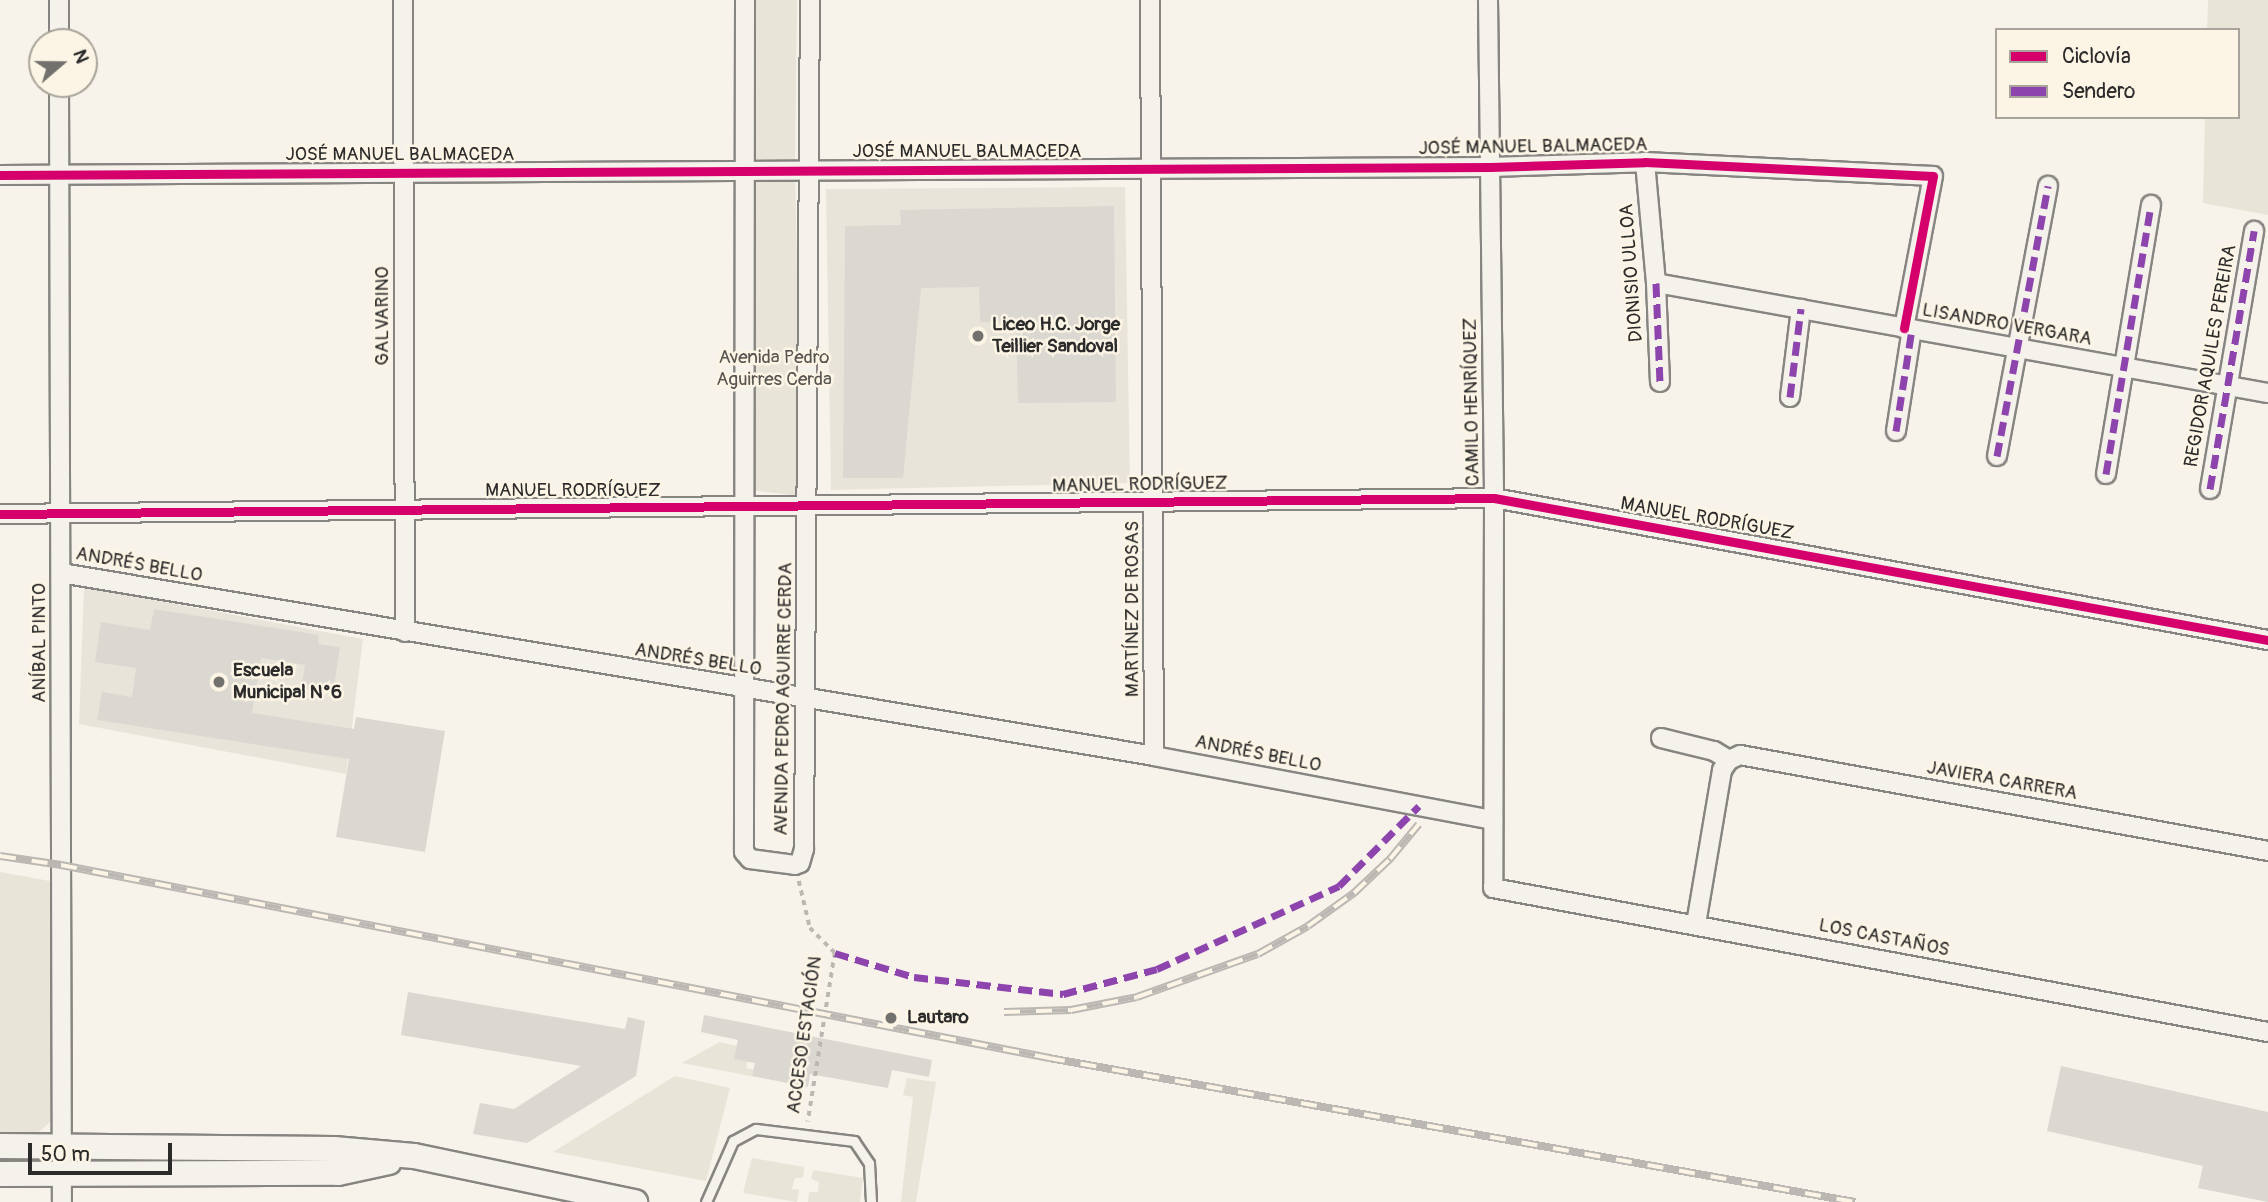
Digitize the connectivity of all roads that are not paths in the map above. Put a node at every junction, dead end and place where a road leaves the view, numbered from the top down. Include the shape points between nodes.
1 (59, 0) edge
2 (404, 0) edge
3 (746, 0) edge
4 (810, 0) edge
5 (1150, 0) edge
6 (1488, 0) edge
7 (59, 28) edge
8 (60, 98) edge
9 (1645, 162) junction
10 (1490, 167) junction
11 (1150, 169) junction
12 (808, 170) junction
13 (745, 171) junction
14 (404, 172) junction
15 (60, 174) junction
16 (0, 175) edge
17 (2048, 186) dead end
18 (2151, 205) dead end
19 (2254, 231) dead end
20 (1656, 283) junction
21 (1801, 309) junction
22 (1908, 329) junction
23 (2018, 349) junction
24 (2123, 367) junction
25 (1660, 382) dead end
26 (2227, 386) junction
27 (2268, 394) edge
28 (1790, 397) dead end
29 (1896, 431) dead end
30 (1997, 456) dead end
31 (2106, 474) dead end
32 (2210, 489) dead end
33 (1494, 498) junction
34 (1153, 502) junction
35 (807, 506) junction
36 (744, 508) junction
37 (404, 509) junction
38 (0, 514) edge
39 (61, 514) junction
40 (61, 573) junction
41 (405, 632) junction
42 (2268, 640) edge
43 (744, 689) junction
44 (806, 698) junction
45 (1661, 738) dead end
46 (1154, 756) junction
47 (1729, 760) junction
48 (1493, 820) junction
49 (2268, 851) edge
50 (1493, 888) joint
51 (1696, 924) junction
52 (2268, 1032) edge
53 (0, 1146) edge
54 (62, 1146) junction
55 (414, 1156) junction
56 (0, 1174) edge
57 (62, 1174) junction
58 (62, 1202) edge
59 (635, 1202) edge
60 (706, 1202) edge
61 (871, 1202) edge

1 - 7 street
2 - 14 street, GALVARINO
3 - 13 street, AVENIDA PEDRO AGUIRRE CERDA
4 - 12 street, AVENIDA PEDRO AGUIRRE CERDA
5 - 11 street, MARTÍNEZ DE ROSAS
6 - 10 street, CAMILO HENRÍQUEZ
8 - 15 street, ANÍBAL PINTO
9 - 10 street, JOSÉ MANUEL BALMACEDA
9 - 20 street, DIONISIO ULLOA
9 - 22 street, JOSÉ MANUEL BALMACEDA via 1933,176
10 - 11 street, JOSÉ MANUEL BALMACEDA
10 - 33 street, CAMILO HENRÍQUEZ
11 - 12 street, JOSÉ MANUEL BALMACEDA
11 - 34 street, MARTÍNEZ DE ROSAS
12 - 13 street, JOSÉ MANUEL BALMACEDA
12 - 35 street, AVENIDA PEDRO AGUIRRE CERDA
13 - 14 street, JOSÉ MANUEL BALMACEDA
13 - 36 street, AVENIDA PEDRO AGUIRRE CERDA
14 - 15 street, JOSÉ MANUEL BALMACEDA
14 - 37 street, GALVARINO
15 - 16 street, JOSÉ MANUEL BALMACEDA
15 - 39 street, ANÍBAL PINTO
17 - 23 street
18 - 24 street
19 - 26 street, REGIDOR AQUILES PEREIRA
20 - 21 street, LISANDRO VERGARA
20 - 25 street, DIONISIO ULLOA
21 - 22 street, LISANDRO VERGARA
21 - 28 street
22 - 23 street, LISANDRO VERGARA
22 - 29 street
23 - 24 street, LISANDRO VERGARA
23 - 30 street
24 - 26 street, LISANDRO VERGARA
24 - 31 street
26 - 27 street, LISANDRO VERGARA
26 - 32 street, REGIDOR AQUILES PEREIRA
33 - 34 street, MANUEL RODRÍGUEZ
33 - 42 street, MANUEL RODRÍGUEZ
33 - 48 street, CAMILO HENRÍQUEZ
34 - 35 street, MANUEL RODRÍGUEZ
34 - 46 street, MARTÍNEZ DE ROSAS
35 - 36 street, MANUEL RODRÍGUEZ
35 - 44 street, AVENIDA PEDRO AGUIRRE CERDA
36 - 37 street, MANUEL RODRÍGUEZ
36 - 43 street, AVENIDA PEDRO AGUIRRE CERDA
37 - 39 street, MANUEL RODRÍGUEZ
37 - 41 street, GALVARINO
38 - 39 street, MANUEL RODRÍGUEZ
39 - 40 street, ANÍBAL PINTO
40 - 41 street, ANDRÉS BELLO
40 - 54 street, ANÍBAL PINTO
41 - 43 street, ANDRÉS BELLO
43 - 44 street, ANDRÉS BELLO
43 - 44 street, AVENIDA PEDRO AGUIRRE CERDA via 744,852 750,859 800,863
44 - 46 street, ANDRÉS BELLO
45 - 47 street, JAVIERA CARRERA via 1714,751
46 - 48 street, ANDRÉS BELLO
47 - 49 street, JAVIERA CARRERA via 1747,755
47 - 51 street via 1721,770
48 - 50 street, CAMILO HENRÍQUEZ
50 - 51 street, LOS CASTAÑOS
51 - 52 street, LOS CASTAÑOS
53 - 54 main road
54 - 55 main road via 334,1149
54 - 57 street, ANÍBAL PINTO
55 - 57 main road via 338,1173
55 - 59 main road
56 - 57 main road
57 - 58 street, ANÍBAL PINTO
60 - 61 lane via 729,1148 740,1135 756,1129 854,1141 871,1172

